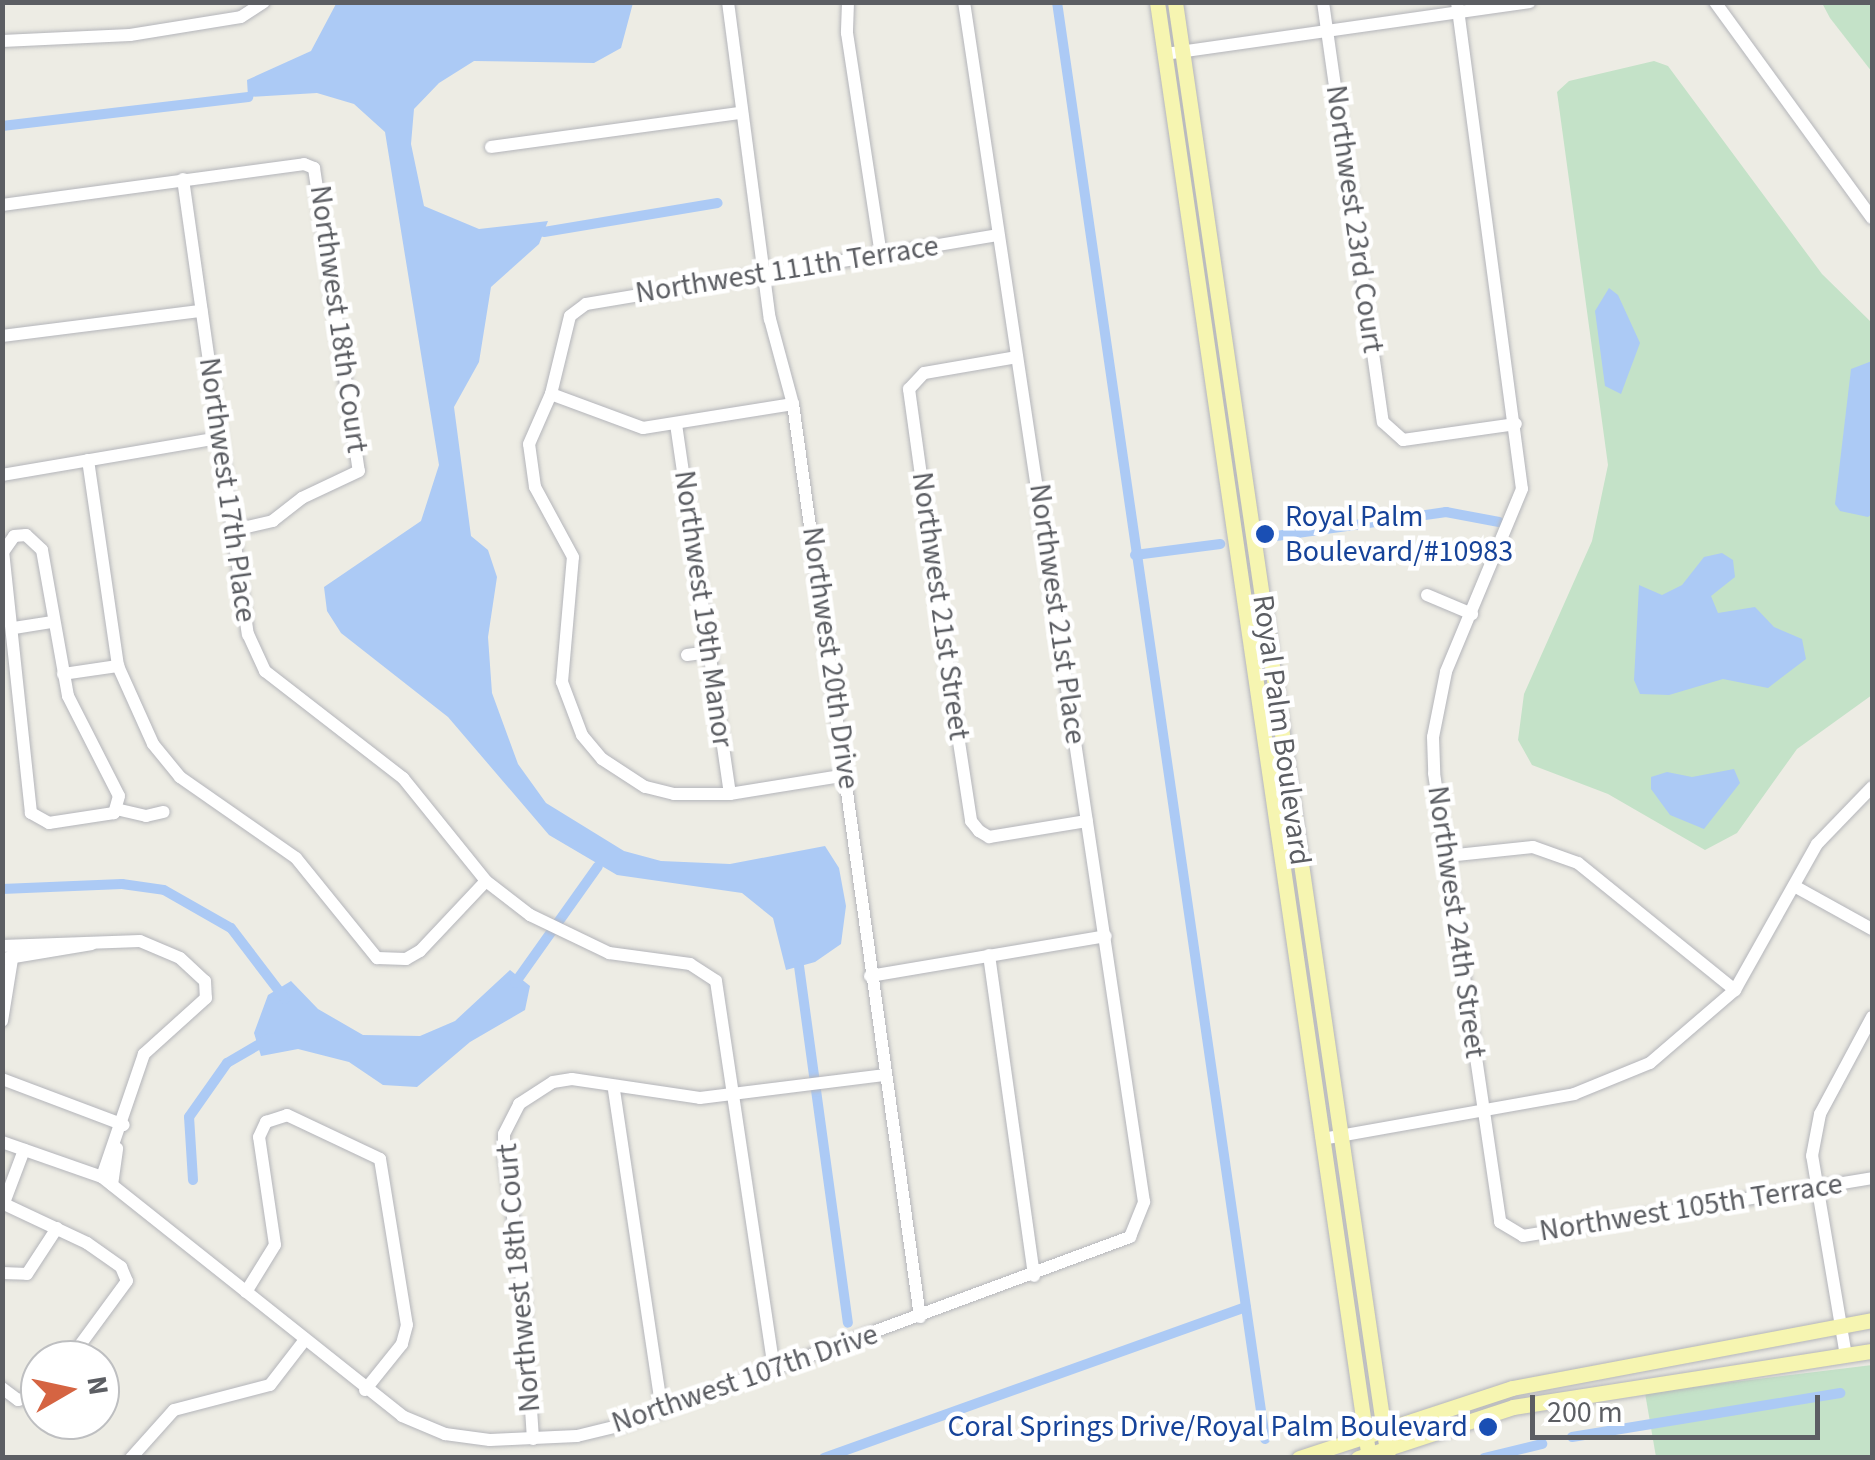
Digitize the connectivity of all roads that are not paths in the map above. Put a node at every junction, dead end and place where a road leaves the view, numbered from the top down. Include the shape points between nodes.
1 (264, 2) edge
2 (728, 2) edge
3 (848, 2) edge
4 (964, 2) edge
5 (1158, 2) edge
6 (1175, 2) edge
7 (1323, 2) edge
8 (1529, 2) edge
9 (1715, 2) edge
10 (1458, 8) edge
11 (1327, 30) junction
12 (2, 41) edge
13 (1182, 52) junction
14 (1165, 54) junction
15 (738, 113) junction
16 (491, 146) dead end
17 (183, 179) junction
18 (2, 205) edge
19 (1872, 218) edge
20 (997, 236) junction
21 (880, 254) junction
22 (764, 274) junction
23 (201, 311) junction
24 (2, 336) edge
25 (1017, 357) junction
26 (551, 394) junction
27 (793, 404) junction
28 (676, 424) junction
29 (1516, 424) junction
30 (218, 438) junction
31 (88, 460) junction
32 (2, 475) edge
33 (234, 530) junction
34 (1427, 595) dead end
35 (1472, 614) junction
36 (53, 622) junction
37 (14, 628) junction
38 (709, 652) junction
39 (687, 655) dead end
40 (118, 666) junction
41 (64, 674) junction
42 (847, 775) junction
43 (1872, 787) edge
44 (730, 794) junction
45 (116, 809) junction
46 (164, 812) dead end
47 (1087, 821) junction
48 (1448, 856) junction
49 (486, 881) junction
50 (1794, 886) junction
51 (1872, 929) edge
52 (1106, 936) junction
53 (8, 953) edge
54 (988, 956) junction
55 (870, 976) junction
56 (1735, 990) junction
57 (1872, 1017) edge
58 (2, 1021) edge
59 (884, 1075) junction
60 (2, 1079) edge
61 (614, 1090) junction
62 (736, 1094) junction
63 (1484, 1109) junction
64 (124, 1124) junction
65 (1339, 1136) junction
66 (1322, 1139) junction
67 (2, 1142) edge
68 (24, 1150) junction
69 (1872, 1178) edge
70 (107, 1181) junction
71 (1818, 1187) junction
72 (3, 1203) edge
73 (1138, 1226) joint
74 (57, 1228) junction
75 (1509, 1234) joint
76 (2, 1274) edge
77 (1034, 1276) junction
78 (246, 1292) junction
79 (920, 1317) junction
80 (1872, 1320) edge
81 (1841, 1325) junction
82 (84, 1340) edge
83 (304, 1341) junction
84 (1872, 1351) edge
85 (1846, 1356) junction
86 (774, 1369) junction
87 (365, 1390) junction
88 (662, 1410) junction
89 (1382, 1429) junction
90 (1365, 1434) junction
91 (532, 1439) junction
92 (1387, 1452) edge
93 (1365, 1456) edge
94 (131, 1458) edge
95 (1300, 1458) edge

1 - 12 street via 241,17 130,34
2 - 15 street, Northwest 20th Drive
3 - 21 street
4 - 20 street, Northwest 21st Place
5 - 14 main road, Royal Palm Boulevard
6 - 13 main road, Royal Palm Boulevard
7 - 11 street, Northwest 23rd Court
8 - 10 street
9 - 19 street
10 - 11 street
10 - 29 street, Northwest 24th Street
11 - 13 street
11 - 29 street, Northwest 23rd Court via 1382,422 1404,440
13 - 14 street
13 - 65 main road, Royal Palm Boulevard
14 - 66 main road, Royal Palm Boulevard
15 - 16 street
15 - 22 street, Northwest 20th Drive
17 - 18 street
17 - 23 street, Northwest 17th Place
17 - 33 street, Northwest 18th Court via 314,168 359,471 302,498 273,522
20 - 21 street, Northwest 111th Terrace
20 - 25 street, Northwest 21st Place
21 - 22 street, Northwest 111th Terrace
22 - 26 street, Northwest 111th Terrace via 577,308
22 - 27 street, Northwest 20th Drive
23 - 24 street
23 - 30 street, Northwest 17th Place
25 - 47 street, Northwest 21st Place
25 - 47 street, Northwest 21st Street via 914,379 909,389 950,683 971,822 979,831 989,836
26 - 28 street via 623,425
26 - 44 street via 529,444 535,487 573,557 562,682 582,735 622,774 674,794
27 - 28 street
27 - 42 street, Northwest 20th Drive
28 - 38 street, Northwest 19th Manor
29 - 35 street, Northwest 24th Street via 1522,490
30 - 31 street
30 - 33 street, Northwest 17th Place
31 - 32 street
31 - 40 street
33 - 49 street, Northwest 17th Place via 248,634 265,671 403,778
34 - 35 street
35 - 48 street, Northwest 24th Street via 1446,672 1433,737
36 - 37 street
36 - 37 street via 42,550 37,539 14,536 3,552
36 - 41 street
37 - 45 street via 31,813 49,823
38 - 39 street
38 - 44 street, Northwest 19th Manor
40 - 41 street
40 - 49 street via 153,744 180,777 296,858 367,951 390,962 420,951
41 - 45 street via 78,724 119,796
42 - 44 street
42 - 55 street, Northwest 20th Drive
43 - 50 street via 1817,844
45 - 46 street via 146,816
47 - 52 street, Northwest 21st Place
48 - 56 street via 1509,846 1553,852 1578,864
48 - 63 street, Northwest 24th Street
49 - 62 street, Northwest 17th Place via 566,936 610,952 706,969 723,997
50 - 51 street
50 - 56 street
52 - 54 street
52 - 73 street, Northwest 21st Place via 1144,1202
53 - 58 street
53 - 64 street via 77,950 98,940 162,948 208,988 206,998 144,1054
54 - 55 street
54 - 77 street
55 - 59 street, Northwest 20th Drive
56 - 63 street via 1682,1040 1614,1080
57 - 71 street via 1820,1114 1812,1156
59 - 62 street
59 - 79 street, Northwest 20th Drive
60 - 64 street
61 - 62 street
61 - 88 street
61 - 91 street, Northwest 18th Court via 572,1079 552,1082 518,1104 509,1119 504,1153 524,1288
62 - 86 street, Northwest 17th Place
63 - 65 street
63 - 75 street, Northwest 24th Street via 1500,1222
64 - 70 street via 116,1145 120,1162
65 - 66 street
65 - 89 main road, Royal Palm Boulevard
66 - 90 main road, Royal Palm Boulevard
67 - 68 street, Northwest 107th Drive
68 - 70 street, Northwest 107th Drive
68 - 72 street
69 - 71 street, Northwest 105th Terrace
70 - 78 street, Northwest 107th Drive
71 - 75 street, Northwest 105th Terrace
71 - 81 street
72 - 74 street
73 - 77 street, Northwest 107th Drive via 1114,1248
74 - 76 street via 27,1274
74 - 82 street via 120,1268 127,1282
77 - 79 street, Northwest 107th Drive
78 - 83 street, Northwest 107th Drive
78 - 87 street via 275,1245 260,1137 266,1122 286,1115 380,1160 407,1325 402,1344
79 - 86 street, Northwest 107th Drive
80 - 81 main road
81 - 85 street
81 - 89 main road via 1512,1388
83 - 87 street, Northwest 107th Drive
83 - 94 street via 270,1385 174,1410
84 - 85 main road
85 - 92 main road via 1513,1407
86 - 88 street, Northwest 107th Drive
87 - 91 street, Northwest 107th Drive via 445,1434
88 - 91 street, Northwest 107th Drive via 578,1436
89 - 90 main road
89 - 92 main road, Royal Palm Boulevard
90 - 93 main road, Royal Palm Boulevard
90 - 95 main road
92 - 93 main road

